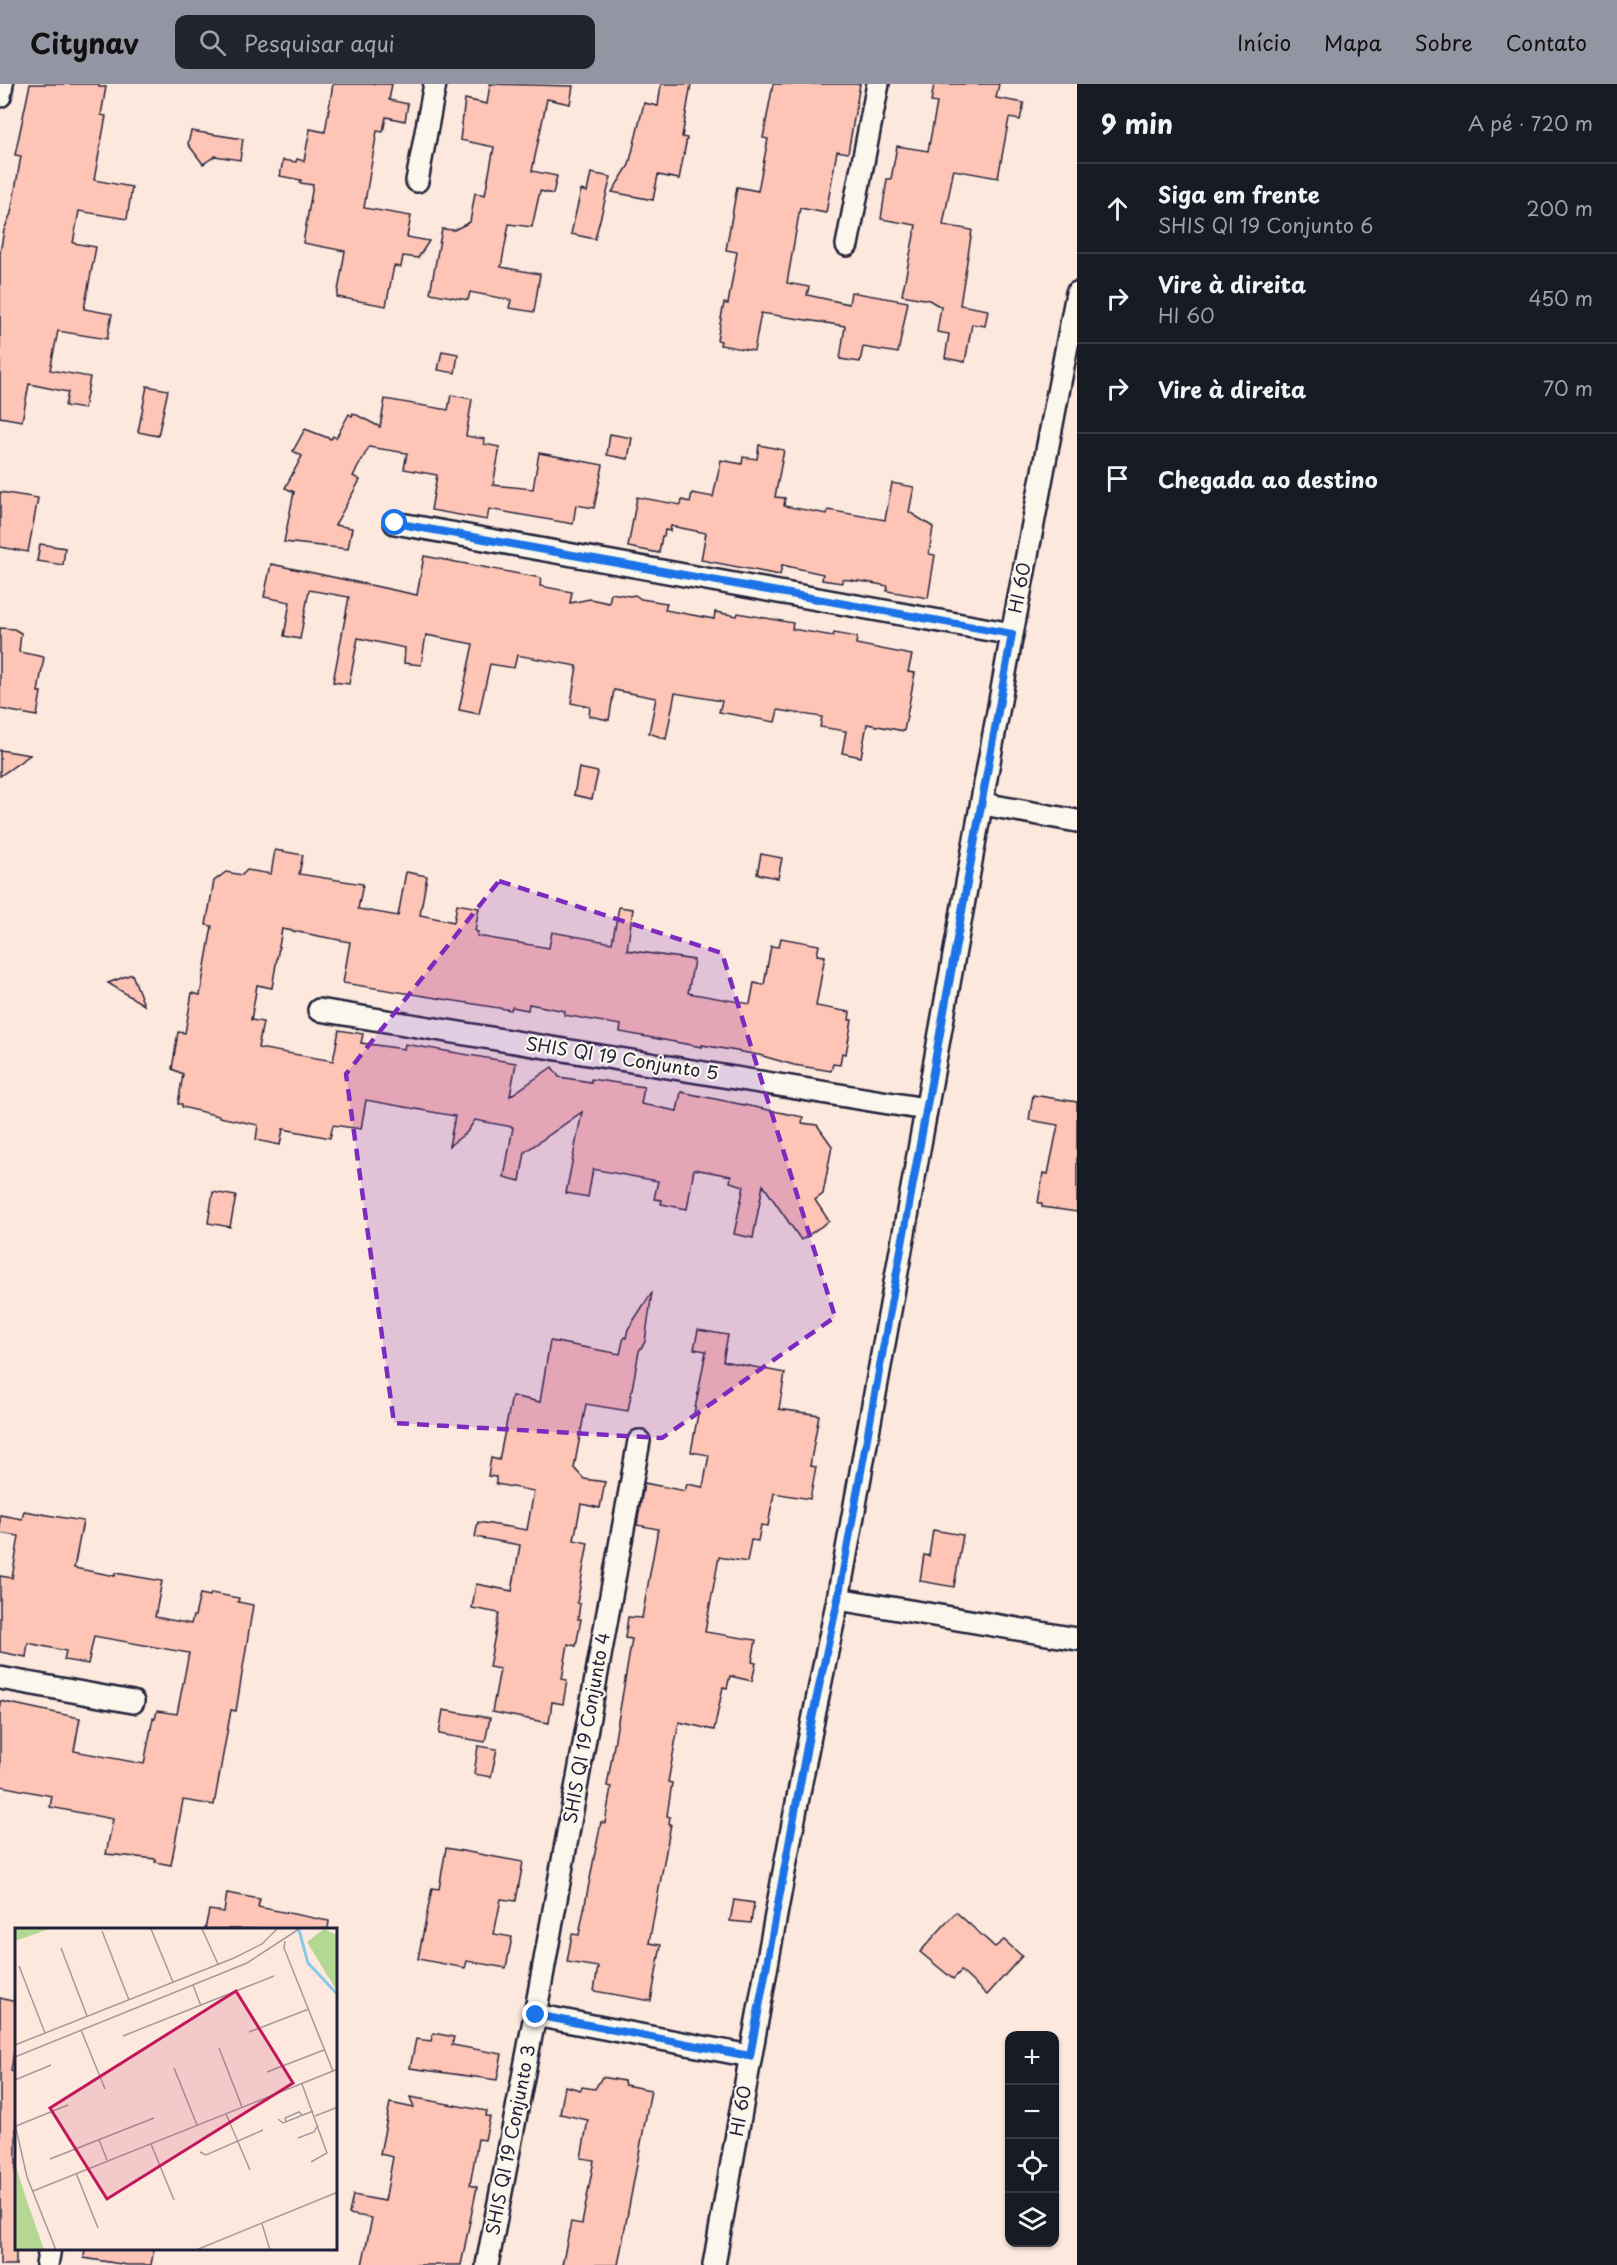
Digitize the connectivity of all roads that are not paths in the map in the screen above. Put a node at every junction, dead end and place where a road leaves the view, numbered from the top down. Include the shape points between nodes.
1 (2, 84) edge
2 (435, 84) edge
3 (878, 84) edge
4 (0, 96) edge
5 (417, 181) dead end
6 (847, 245) dead end
7 (1077, 293) edge
8 (395, 523) dead end
9 (1012, 634) junction
10 (983, 804) junction
11 (1077, 821) edge
12 (319, 1010) dead end
13 (925, 1109) junction
14 (639, 1441) dead end
15 (838, 1599) junction
16 (1077, 1639) edge
17 (0, 1678) edge
18 (132, 1702) dead end
19 (536, 2015) junction
20 (750, 2056) junction
21 (50, 2250) edge
22 (47, 2265) edge
23 (487, 2265) edge
24 (714, 2265) edge

1 - 4 street
2 - 5 street
3 - 6 street
7 - 9 street, HI 60
8 - 9 street
9 - 10 street, HI 60
10 - 11 street
10 - 13 street, HI 60
12 - 13 street, SHIS QI 19 Conjunto 5
13 - 15 street, HI 60
14 - 19 street, SHIS QI 19 Conjunto 4
15 - 16 street
15 - 20 street, HI 60
17 - 18 street
19 - 20 street
19 - 23 street, SHIS QI 19 Conjunto 3
20 - 24 street, HI 60
21 - 22 street

